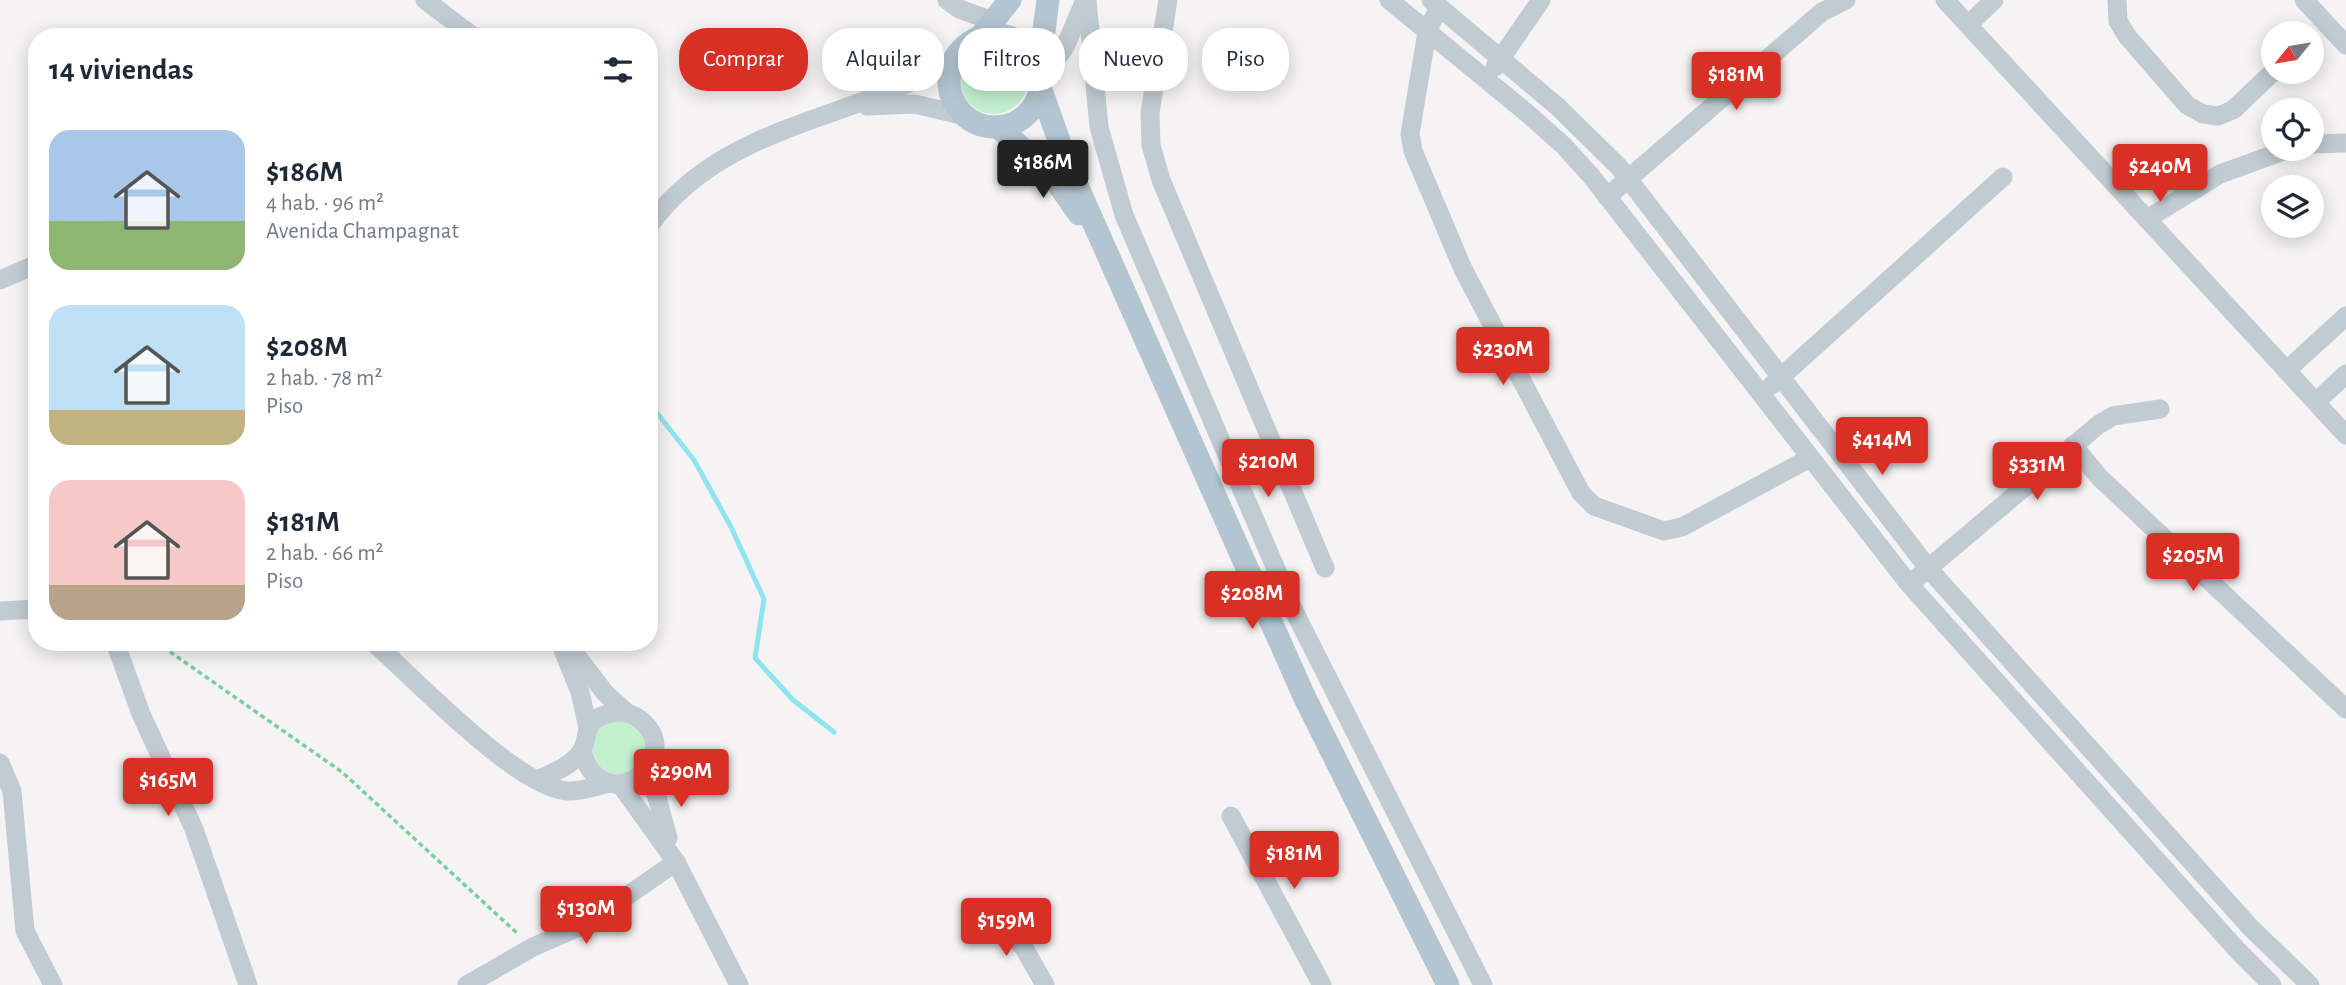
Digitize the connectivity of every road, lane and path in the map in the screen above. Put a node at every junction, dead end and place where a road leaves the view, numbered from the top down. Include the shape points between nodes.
1 (425, 0) edge
2 (947, 0) edge
3 (1010, 0) edge
4 (1048, 0) edge
5 (1086, 0) edge
6 (1168, 0) edge
7 (1389, 0) edge
8 (1541, 0) edge
9 (1846, 0) edge
10 (1994, 0) edge
11 (2117, 0) edge
12 (2304, 0) edge
13 (1435, 3) edge
14 (1959, 9) edge
15 (2314, 21) edge
16 (462, 28) edge
17 (985, 28) edge
18 (987, 28) edge
19 (1045, 28) edge
20 (1427, 32) junction
21 (2324, 32) edge
22 (2346, 45) edge
23 (1065, 47) edge
24 (958, 55) edge
25 (1500, 58) junction
26 (954, 60) junction
27 (1487, 80) junction
28 (2261, 83) edge
29 (1036, 91) edge
30 (1044, 91) edge
31 (839, 110) junction
32 (965, 116) junction
33 (998, 127) junction
34 (2346, 143) edge
35 (2324, 144) edge
36 (2261, 159) edge
37 (2003, 177) dead end
38 (1628, 178) junction
39 (1607, 197) junction
40 (658, 208) edge
41 (2147, 219) junction
42 (1108, 253) junction
43 (28, 268) edge
44 (0, 280) edge
45 (2346, 316) edge
46 (2287, 370) junction
47 (2346, 374) edge
48 (1780, 378) junction
49 (1761, 395) junction
50 (2316, 402) junction
51 (2160, 410) dead end
52 (2346, 435) edge
53 (2073, 445) junction
54 (1810, 458) junction
55 (1325, 568) dead end
56 (1927, 568) junction
57 (1909, 584) junction
58 (28, 609) edge
59 (0, 611) edge
60 (1294, 611) junction
61 (1273, 625) junction
62 (118, 651) edge
63 (169, 651) edge
64 (383, 651) edge
65 (566, 651) edge
66 (570, 651) edge
67 (1327, 681) junction
68 (1304, 696) junction
69 (2346, 709) edge
70 (627, 713) junction
71 (588, 729) junction
72 (582, 750) junction
73 (0, 763) edge
74 (649, 768) junction
75 (537, 780) junction
76 (615, 784) junction
77 (1231, 816) dead end
78 (1405, 835) junction
79 (1380, 851) junction
80 (676, 862) junction
81 (990, 912) dead end
82 (533, 947) junction
83 (1465, 952) junction
84 (1443, 976) edge
85 (53, 985) edge
86 (248, 985) edge
87 (467, 985) edge
88 (739, 985) edge
89 (1045, 985) edge
90 (1322, 985) edge
91 (1483, 985) edge
92 (2272, 985) edge
93 (2310, 985) edge

1 - 16 street
2 - 17 street
3 - 18 main road
4 - 19 main road
5 - 23 street
5 - 60 street via 1099,127 1113,184
6 - 55 street via 1150,113 1151,145 1161,180
7 - 20 street
8 - 25 street
9 - 38 street via 1822,12
10 - 14 street
11 - 28 street via 2118,21 2127,36 2188,105 2203,114 2218,116 2233,110
12 - 15 street
13 - 20 street
13 - 25 street
14 - 41 street
20 - 27 street
20 - 54 street via 1410,135 1413,151 1463,269 1581,493 1594,506 1664,531 1682,527
21 - 22 street
24 - 26 main road
25 - 27 street
25 - 38 street via 1558,107
26 - 31 street
26 - 32 main road via 951,96
27 - 39 street via 1564,146
29 - 33 main road via 1030,112
30 - 42 main road via 1068,163
31 - 32 street via 915,104
31 - 40 street via 739,149
32 - 33 main road via 986,127
33 - 42 main road via 1051,174
34 - 35 street
36 - 41 street via 2220,174
37 - 48 street
38 - 39 street
38 - 48 street
39 - 49 street
41 - 46 street
42 - 61 main road
43 - 44 street
45 - 46 street
46 - 50 street
47 - 50 street
48 - 49 street
48 - 56 street
49 - 54 street
50 - 52 street
51 - 53 street via 2113,416
53 - 56 street
53 - 69 street via 2099,477
54 - 57 street
56 - 57 street
56 - 93 street via 2250,927
57 - 92 street
58 - 59 street
60 - 61 street
60 - 67 street
61 - 68 main road
62 - 86 street via 141,714 194,829
63 - 82 path via 342,772
64 - 75 street via 496,754
65 - 71 street
66 - 70 street
67 - 68 street
67 - 78 street
68 - 79 main road
70 - 71 street via 605,714
70 - 74 street via 646,725 652,735
71 - 72 street
72 - 75 street via 560,769
72 - 76 street via 590,771
73 - 85 street via 12,791 25,931
74 - 76 street via 631,782
74 - 80 street
75 - 76 street via 568,791
76 - 80 street
77 - 90 street
78 - 79 street
78 - 83 street
79 - 84 main road
80 - 82 street via 612,909
80 - 88 street
81 - 89 street via 1024,948
82 - 87 street
83 - 84 street
83 - 91 street

